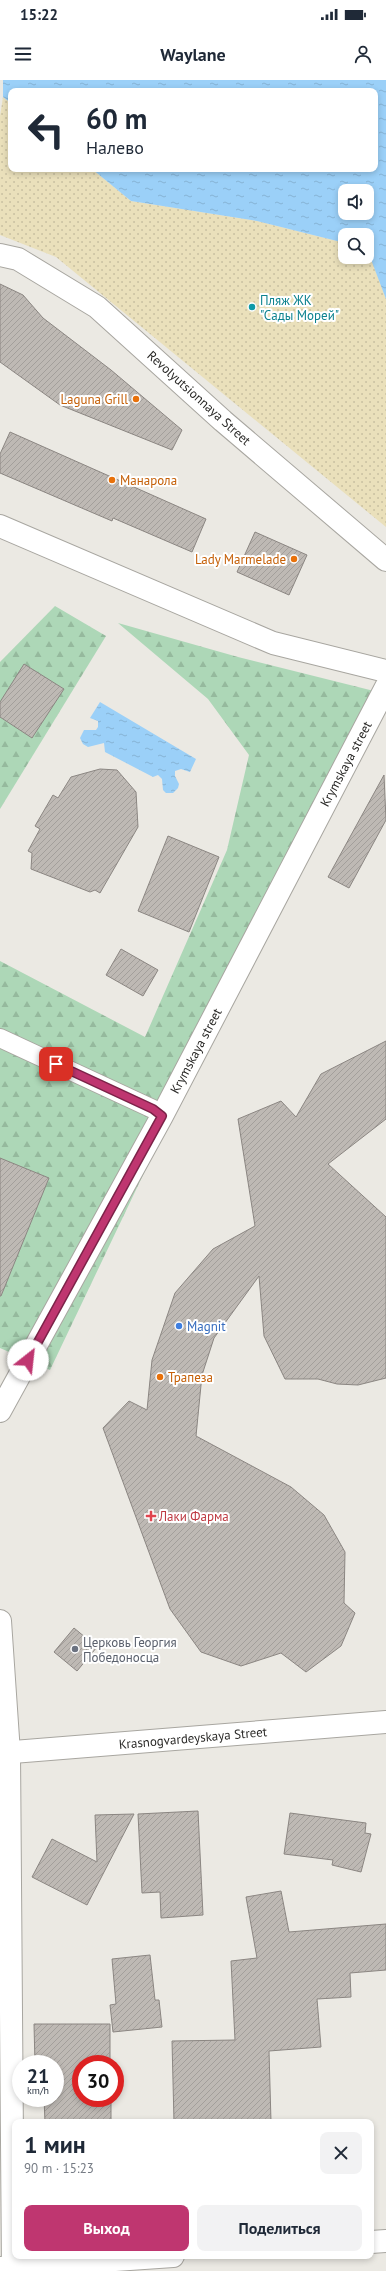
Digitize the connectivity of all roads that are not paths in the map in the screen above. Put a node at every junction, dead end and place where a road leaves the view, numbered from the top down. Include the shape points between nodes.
1 (0, 255) edge
2 (0, 526) edge
3 (386, 560) edge
4 (386, 671) edge
5 (386, 687) edge
6 (0, 1038) edge
7 (162, 1116) junction
8 (0, 1411) edge
9 (0, 1621) edge
10 (386, 1722) edge
11 (5, 1754) edge
12 (386, 2241) edge
13 (374, 2242) edge
14 (135, 2259) edge
15 (9, 2269) edge

1 - 3 street, Revolyutsionnaya Street via 18,259 97,307 223,421
2 - 4 street via 273,643
5 - 7 street, Krymskaya street
6 - 7 lane via 153,1109
7 - 8 street, Krymskaya street
9 - 11 street
10 - 11 street, Krasnogvardeyskaya Street
11 - 15 street
12 - 13 street
14 - 15 street

